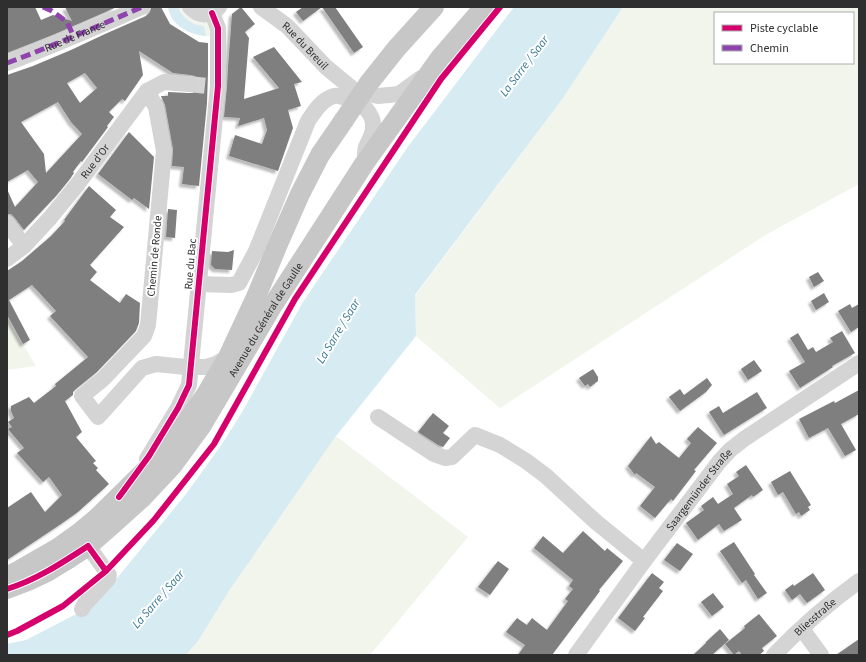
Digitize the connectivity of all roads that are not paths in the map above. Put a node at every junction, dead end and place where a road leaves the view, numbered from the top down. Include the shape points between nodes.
1 (142, 7) edge
2 (190, 7) edge
3 (261, 7) edge
4 (434, 7) edge
5 (479, 7) edge
6 (484, 7) edge
7 (216, 10) edge
8 (440, 58) junction
9 (7, 63) edge
10 (326, 67) junction
11 (189, 84) tunnel mouth
12 (147, 91) junction
13 (334, 96) junction
14 (364, 164) junction
15 (7, 223) edge
16 (24, 246) junction
17 (7, 259) edge
18 (199, 284) junction
19 (228, 357) junction
20 (859, 363) edge
21 (191, 366) junction
22 (378, 417) dead end
23 (119, 497) junction
24 (88, 546) junction
25 (644, 561) junction
26 (7, 576) edge
27 (859, 581) edge
28 (7, 589) edge
29 (82, 609) dead end
30 (802, 629) junction
31 (576, 655) edge
32 (774, 655) edge
33 (821, 655) edge

1 - 9 street, Rue de France
2 - 7 street via 194,12 206,15
3 - 10 street, Rue du Breuil via 286,26
4 - 19 main road, Avenue du Général de Gaulle, bridge via 369,83 320,155 300,194
5 - 8 main road
6 - 8 main road, Avenue du Général de Gaulle
7 - 18 street, Rue du Bac via 218,28
8 - 10 street via 420,80 399,94 378,96 355,91
8 - 14 main road, Avenue du Général de Gaulle
10 - 13 street, Rue du Breuil
11 - 12 street, Rue d'Or via 164,82
12 - 16 street, Rue d'Or via 50,218
12 - 21 street, Chemin de Ronde via 156,107 164,151 148,325 144,336 82,396 98,417 142,368 156,364
13 - 14 street via 351,100 367,110 372,118 372,136 365,148
13 - 18 street via 321,103 308,121 256,251 239,283
14 - 24 main road, Avenue du Général de Gaulle via 273,305 202,425 172,466 143,497
15 - 16 street
16 - 17 street, Rue d'Or
18 - 21 street, Rue du Bac
19 - 21 street via 206,367
19 - 23 main road, Avenue du Général de Gaulle via 184,426 156,460
20 - 25 street, Saargemünder Straße via 744,438 730,450
21 - 23 street, Rue du Bac via 189,385 175,413 149,456
22 - 25 street via 434,454 445,458 452,457 475,435 500,445 546,476
23 - 26 main road, Avenue du Général de Gaulle via 64,544
24 - 28 main road, Avenue du Général de Gaulle via 47,572
24 - 29 street via 106,571 108,579
25 - 31 street, Saargemünder Straße
27 - 30 street, Bliesstraße
30 - 32 street, Bliesstraße
30 - 33 street

